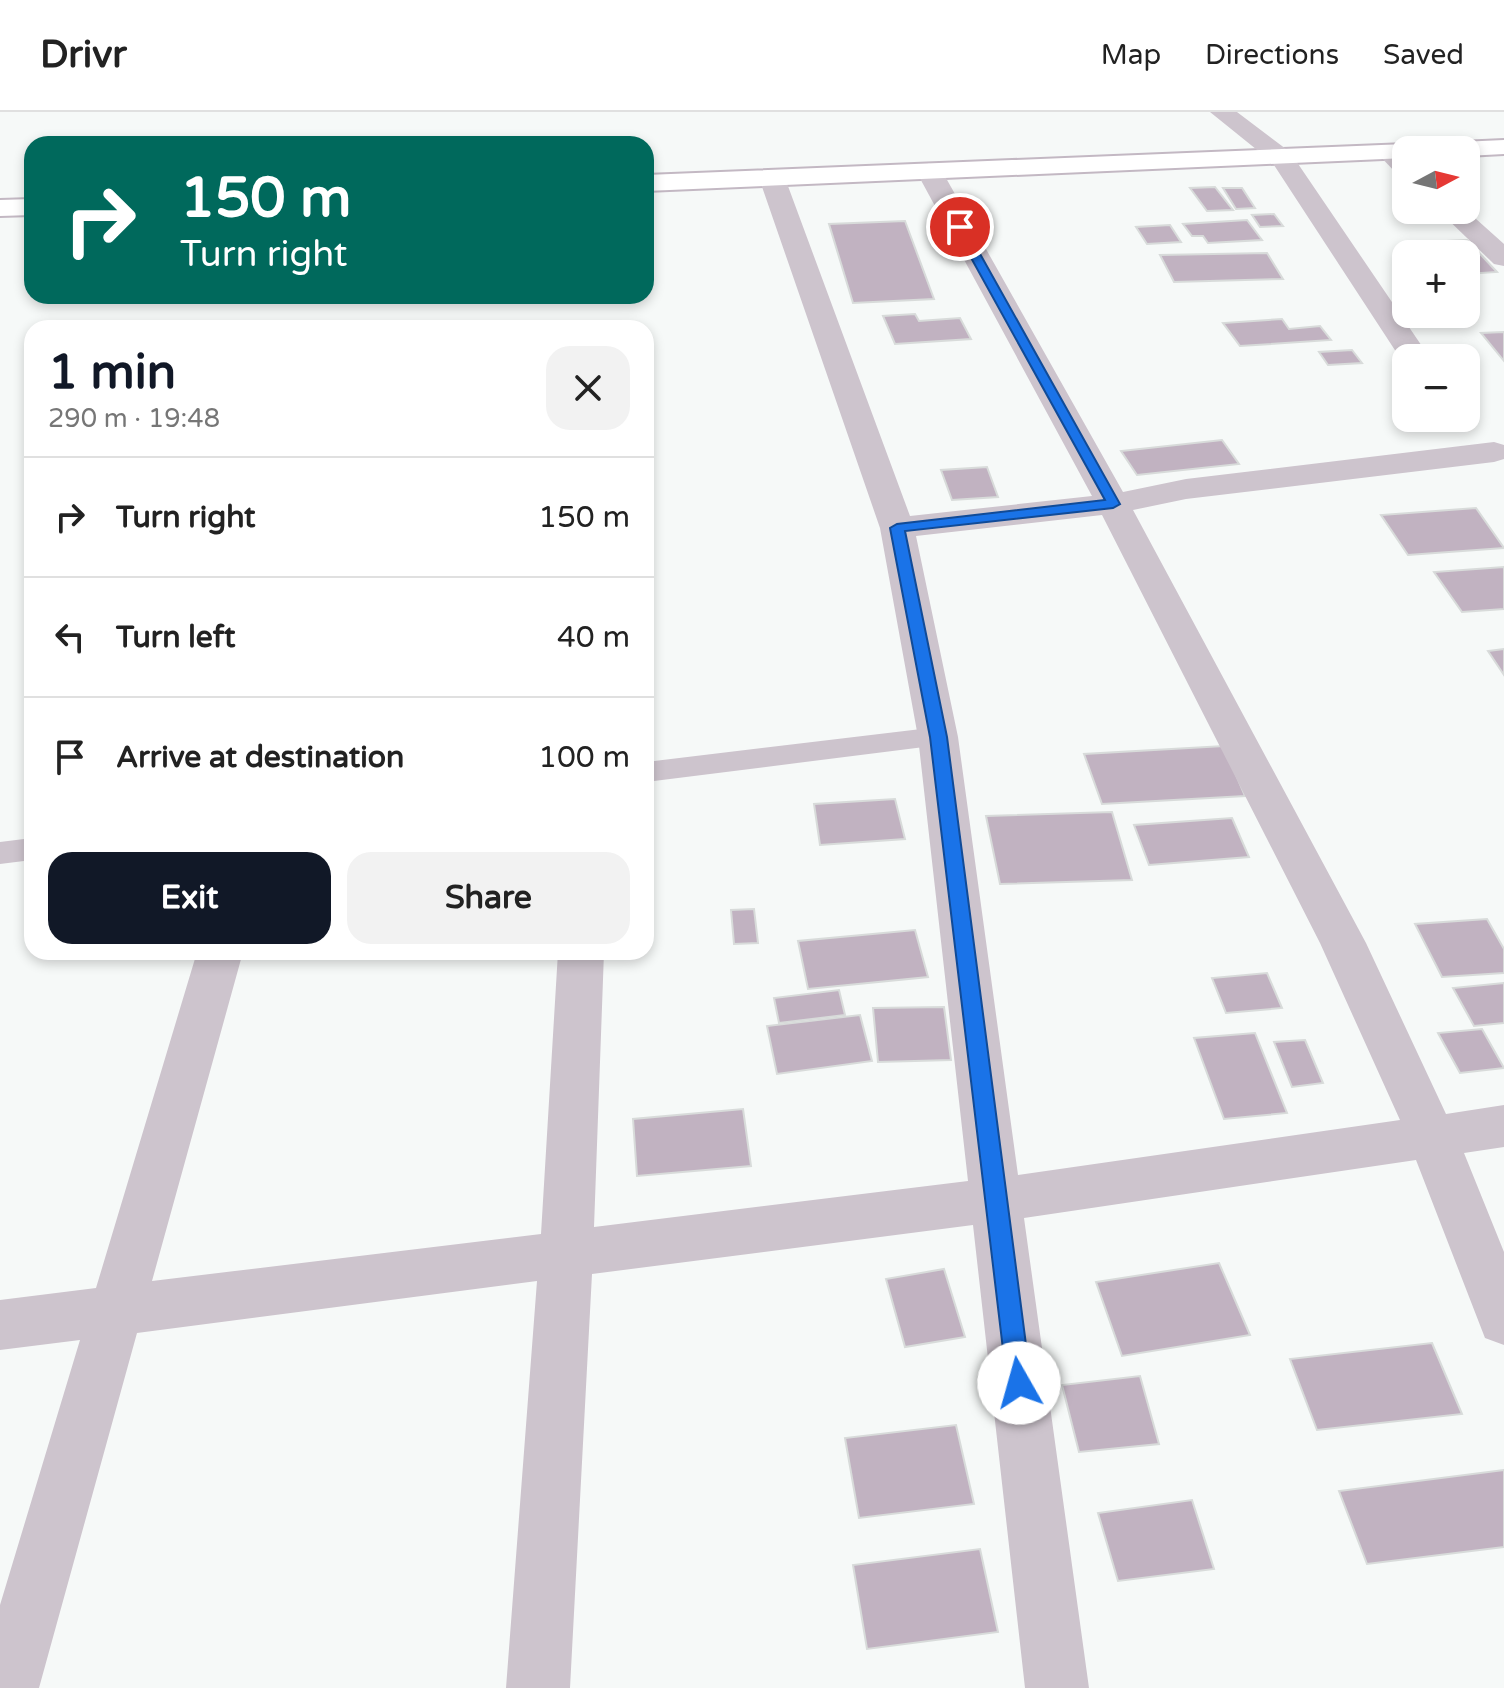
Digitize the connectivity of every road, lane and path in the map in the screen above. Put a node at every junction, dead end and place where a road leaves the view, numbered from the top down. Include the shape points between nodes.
1 (1222, 112) edge
2 (1504, 147) edge
3 (1480, 148) edge
4 (1281, 157) junction
5 (1392, 157) edge
6 (929, 171) junction
7 (772, 178) junction
8 (654, 183) edge
9 (24, 207) edge
10 (0, 208) edge
11 (1466, 224) edge
12 (1504, 258) edge
13 (1406, 344) edge
14 (1491, 448) edge
15 (1113, 504) junction
16 (897, 528) junction
17 (938, 737) junction
18 (654, 771) edge
19 (24, 850) edge
20 (0, 853) edge
21 (218, 960) edge
22 (581, 960) edge
23 (1504, 1126) edge
24 (1433, 1138) junction
25 (996, 1200) junction
26 (566, 1254) junction
27 (116, 1310) junction
28 (1504, 1320) edge
29 (0, 1325) edge
30 (7, 1688) edge
31 (538, 1688) edge
32 (1057, 1688) edge

1 - 4 street
2 - 3 street
4 - 5 street
4 - 6 street
4 - 13 street
6 - 7 street
6 - 15 street
7 - 8 street
7 - 16 street
9 - 10 street
11 - 12 street
14 - 15 street via 1186,489
15 - 16 street
15 - 24 street via 1343,943
16 - 17 street
17 - 18 lane
17 - 25 street
19 - 20 lane
21 - 27 street
22 - 26 street
23 - 24 street
24 - 25 street
24 - 28 street
25 - 26 street
25 - 32 street
26 - 27 street
26 - 31 street
27 - 29 street
27 - 30 street

